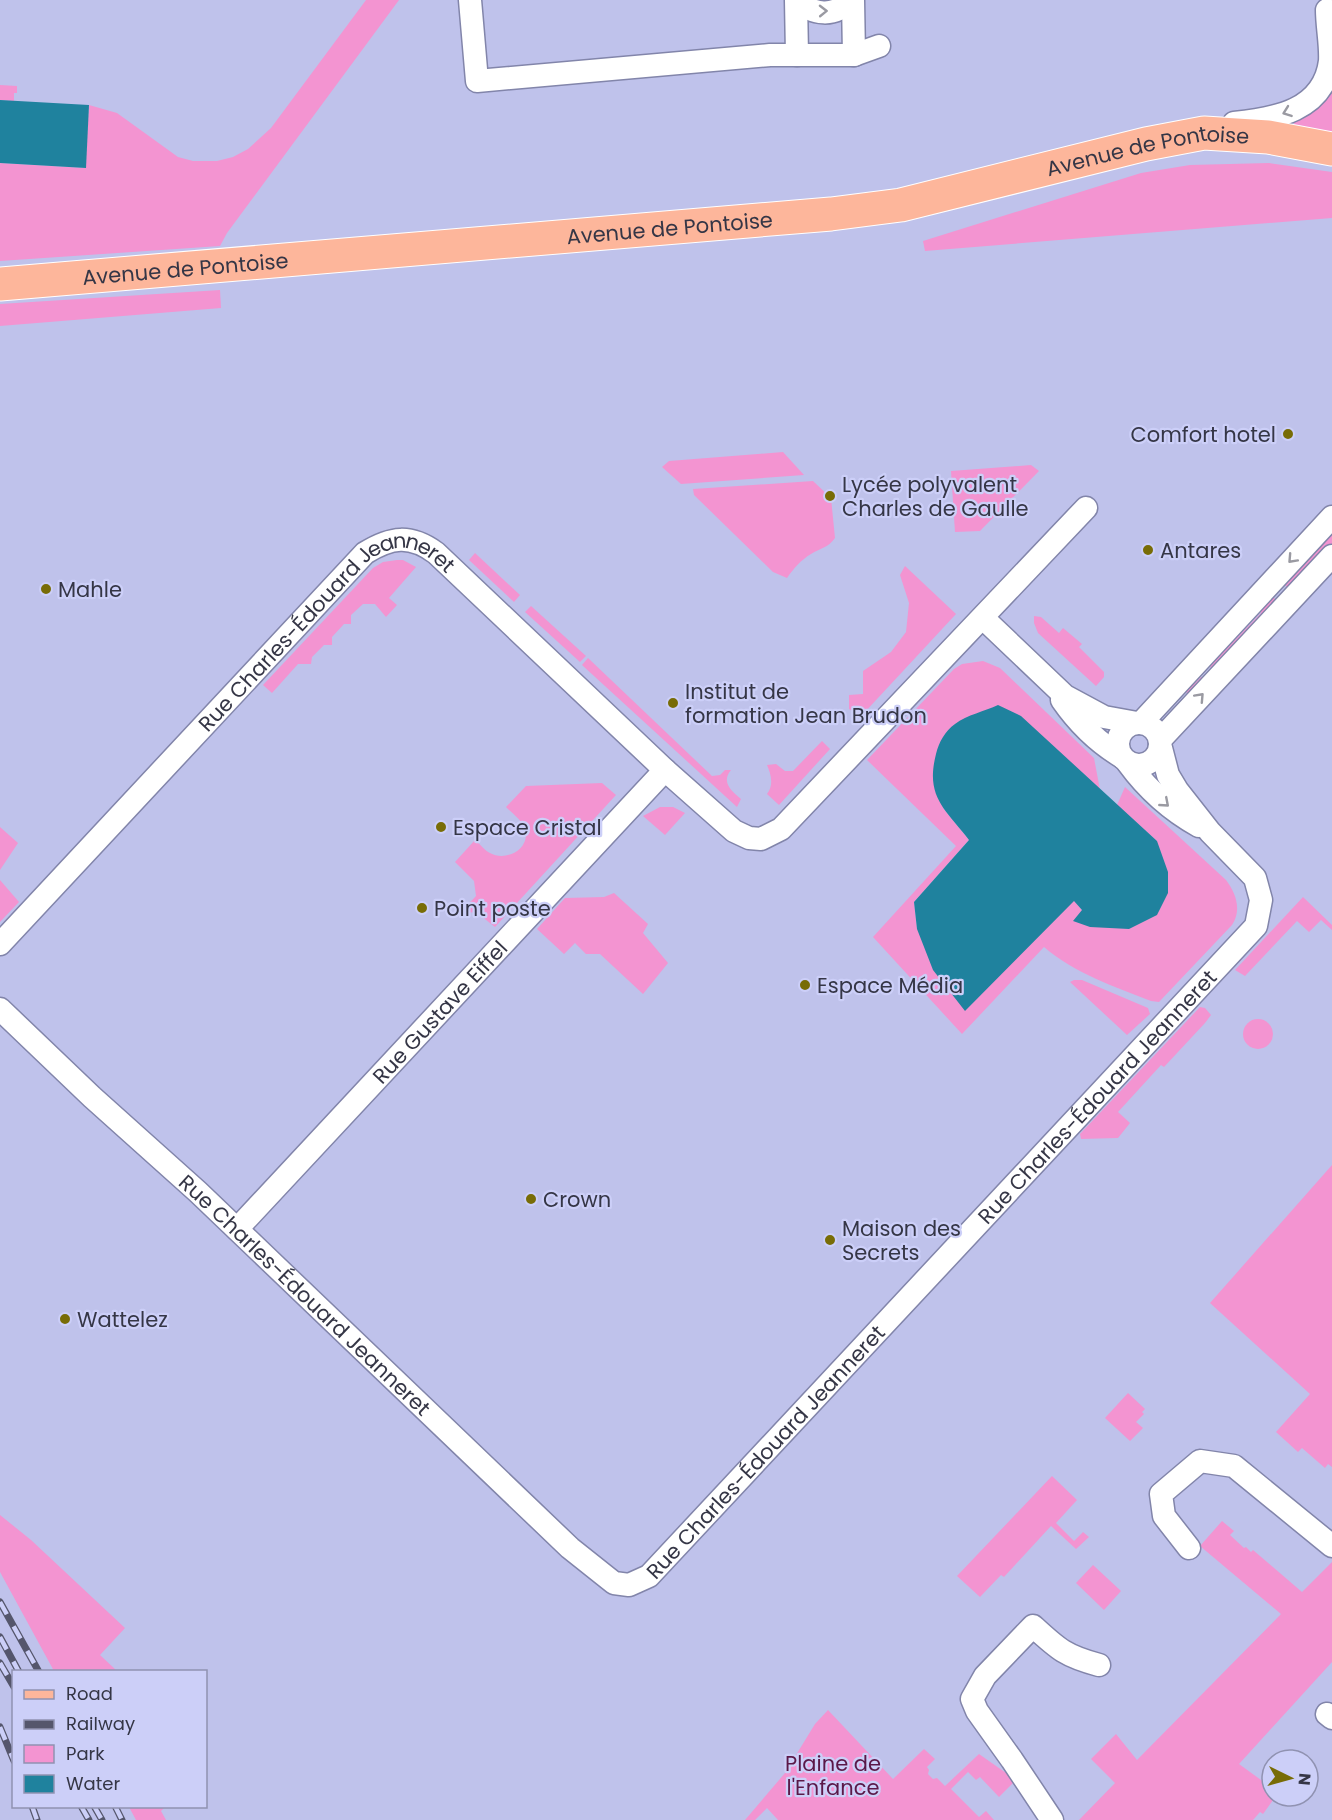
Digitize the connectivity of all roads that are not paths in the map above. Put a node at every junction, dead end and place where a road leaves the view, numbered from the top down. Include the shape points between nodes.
1 (470, 0) edge
2 (796, 0) edge
3 (851, 0) edge
4 (1325, 8) edge
5 (879, 46) dead end
6 (796, 55) junction
7 (854, 55) junction
8 (1204, 133) junction
9 (1331, 149) edge
10 (0, 284) edge
11 (1086, 508) dead end
12 (1332, 517) edge
13 (1332, 556) edge
14 (983, 618) junction
15 (1048, 681) junction
16 (1139, 723) junction
17 (1160, 742) junction
18 (1125, 760) junction
19 (666, 770) junction
20 (1210, 832) junction
21 (0, 944) edge
22 (0, 1009) edge
23 (237, 1229) junction
24 (1332, 1546) edge
25 (1189, 1548) dead end
26 (1099, 1665) dead end
27 (1052, 1820) edge

1 - 6 street via 477,81
2 -> 3 street via 814,12 825,13
2 - 6 street
3 - 7 street
4 -> 8 street via 1329,61 1325,77 1308,102 1264,120 1222,124
5 - 7 street
6 - 7 street
8 - 9 main road, Avenue de Pontoise via 1268,137
8 - 10 main road, Avenue de Pontoise via 901,205 831,214
11 - 14 street
12 -> 16 street
17 -> 13 street
14 - 15 street
14 - 19 street via 771,836 755,839 734,831
15 - 16 street via 1098,715
15 - 18 street via 1080,724
16 - 17 street via 1153,728
16 - 18 street via 1126,728 1119,737 1118,746
17 - 18 street via 1157,756 1151,762 1140,766
17 - 20 street, Rue Charles-Édouard Jeanneret via 1168,775
18 -> 20 street, Rue Charles-Édouard Jeanneret via 1173,810
19 - 21 street, Rue Charles-Édouard Jeanneret via 436,553 415,541 392,540 365,553
19 - 23 street, Rue Gustave Eiffel
20 - 23 street, Rue Charles-Édouard Jeanneret via 1255,878 1261,900 1256,926 649,1576 629,1585 614,1583 570,1548
22 - 23 street, Rue Charles-Édouard Jeanneret
24 - 25 street via 1234,1466 1200,1461 1161,1494 1164,1516
26 - 27 street via 1059,1650 1033,1626 985,1676 972,1699 976,1711

